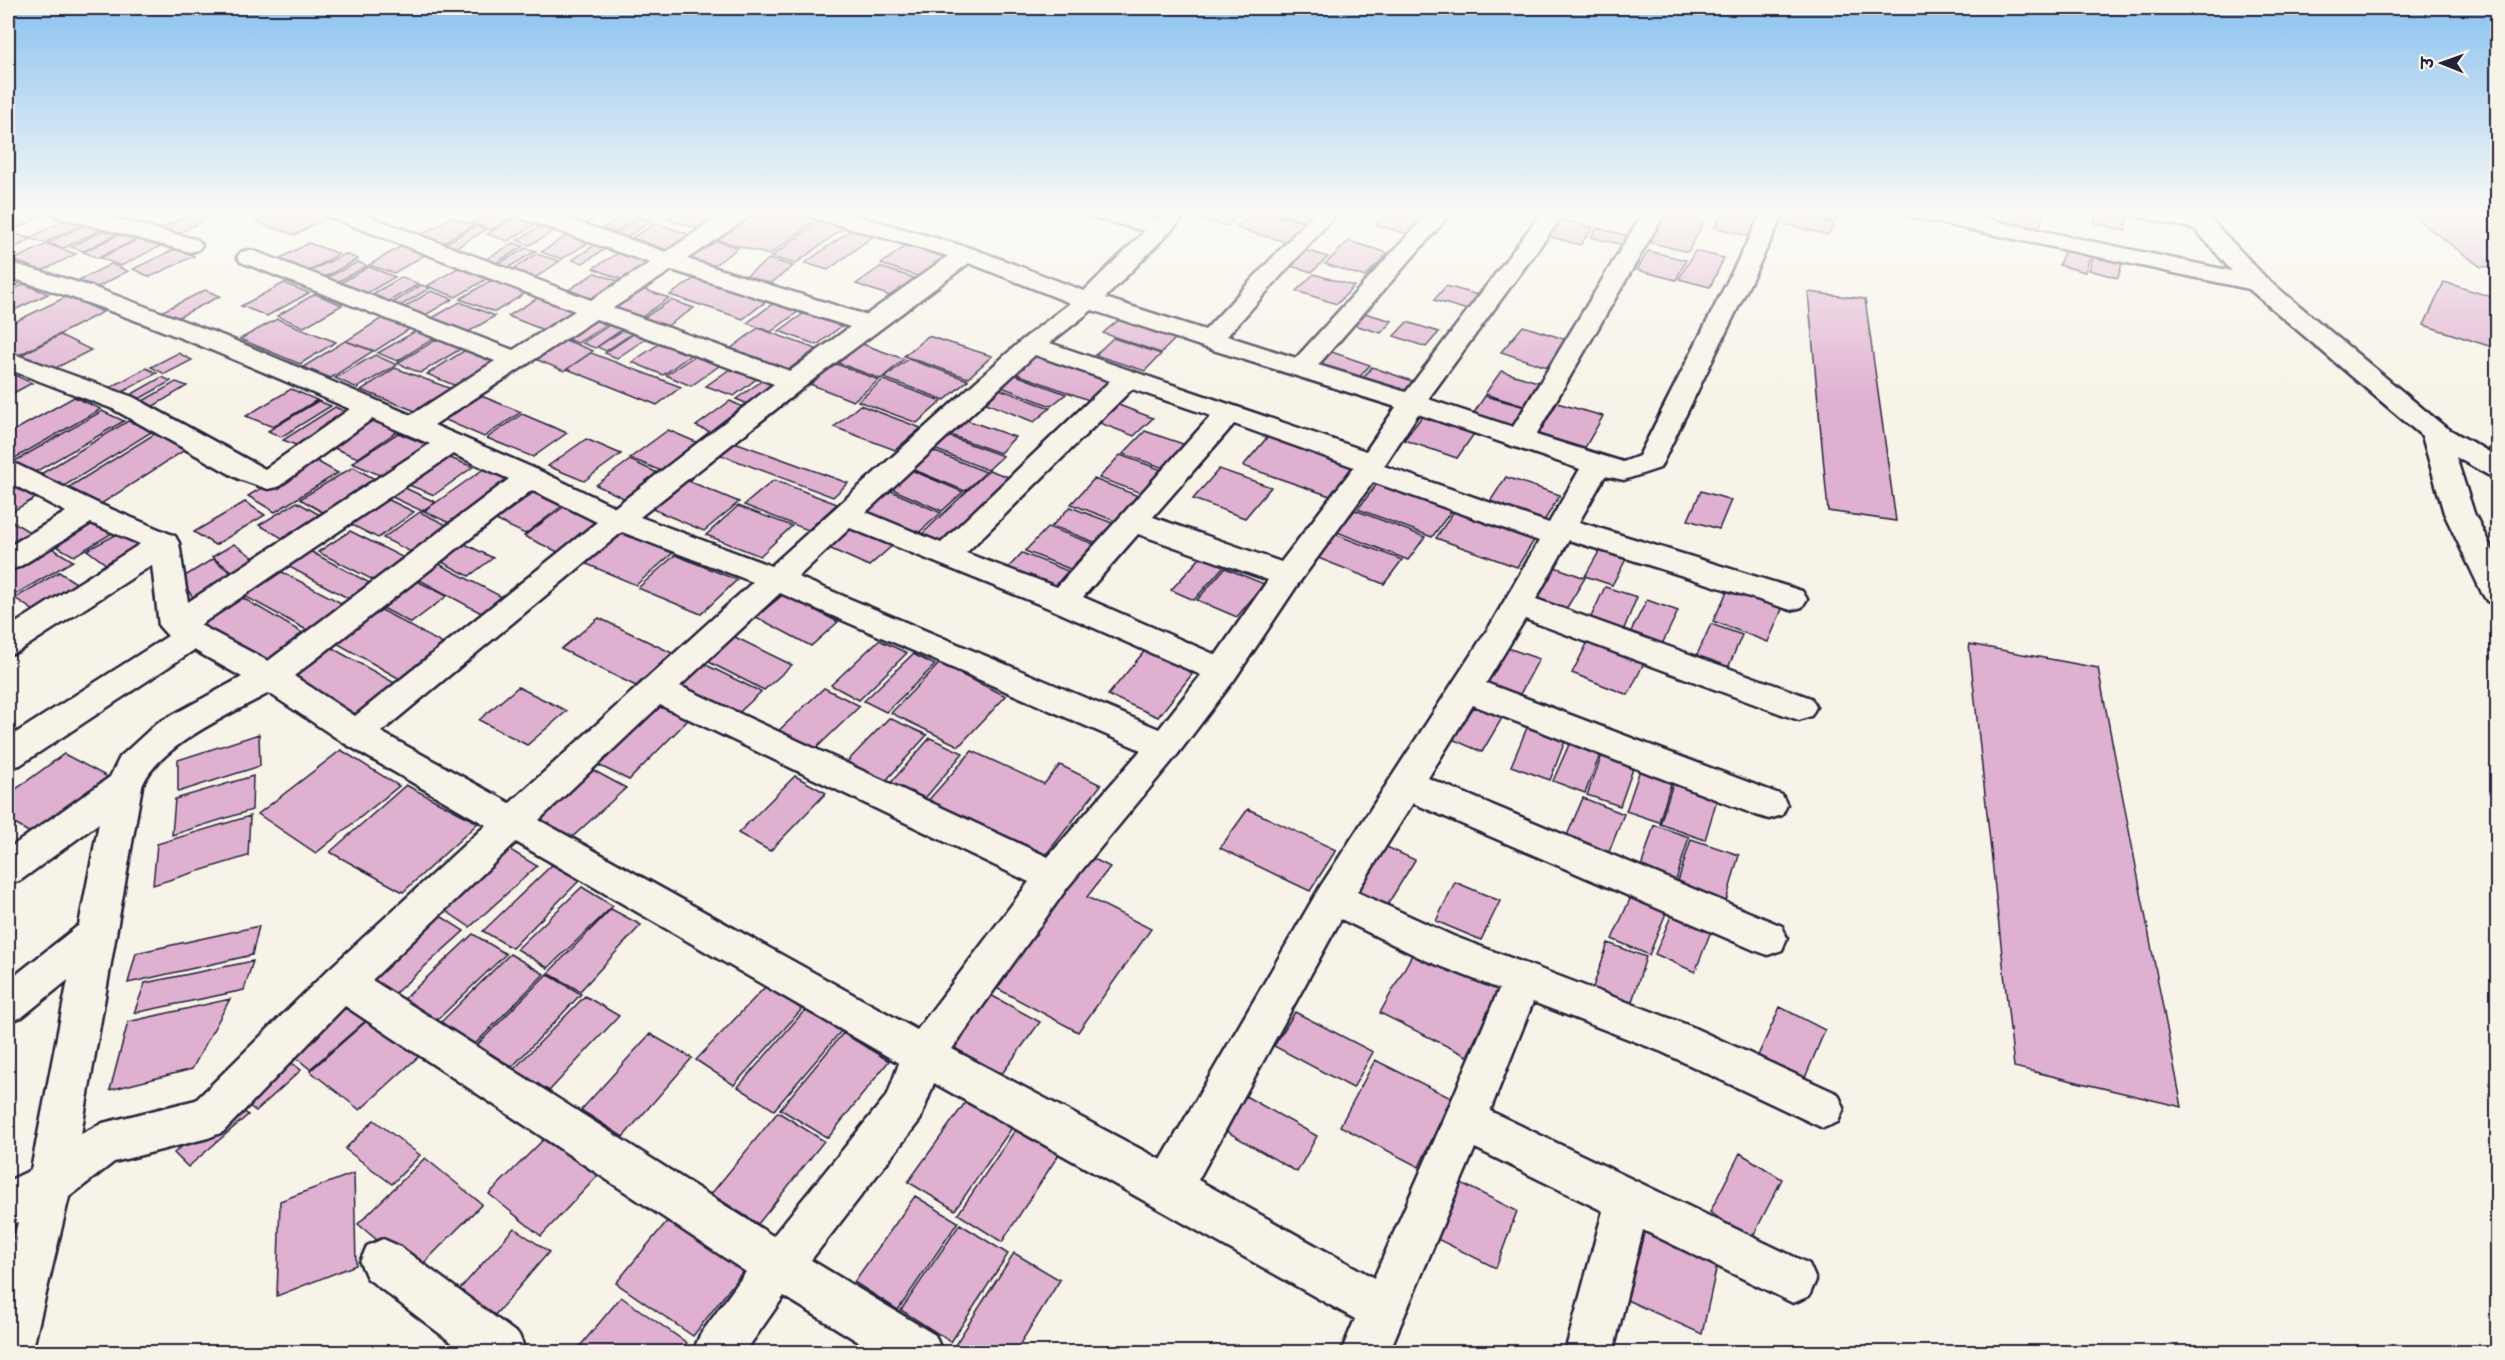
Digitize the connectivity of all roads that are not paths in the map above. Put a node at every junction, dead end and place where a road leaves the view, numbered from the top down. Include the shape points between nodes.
1 (26, 274) edge
2 (294, 274) edge
3 (502, 274) edge
4 (647, 274) edge
5 (712, 274) edge
6 (937, 274) edge
7 (1019, 274) edge
8 (1115, 274) edge
9 (1270, 274) edge
10 (1385, 274) edge
11 (1508, 274) edge
12 (1617, 274) edge
13 (1743, 274) edge
14 (2212, 274) edge
15 (2249, 274) edge
16 (2257, 284) junction
17 (1088, 301) junction
18 (592, 309) junction
19 (868, 324) junction
20 (1209, 341) junction
21 (1031, 345) junction
22 (8, 360) edge
23 (515, 360) junction
24 (1300, 369) junction
25 (1127, 379) junction
26 (795, 382) junction
27 (1412, 403) junction
28 (369, 408) junction
29 (1228, 414) junction
30 (412, 427) junction
31 (2435, 434) junction
32 (1519, 440) junction
33 (450, 444) junction
34 (1597, 465) junction
35 (1369, 467) junction
36 (2498, 469) edge
37 (11, 477) edge
38 (530, 477) junction
39 (89, 511) junction
40 (848, 516) junction
41 (618, 520) junction
42 (1134, 521) junction
43 (1559, 531) junction
44 (164, 543) junction
45 (945, 556) junction
46 (8, 560) edge
47 (1287, 576) junction
48 (777, 580) junction
49 (2498, 593) edge
50 (1791, 599) dead end
51 (1062, 601) junction
52 (1518, 604) junction
53 (183, 630) junction
54 (8, 643) edge
55 (1222, 671) junction
56 (270, 677) junction
57 (656, 689) junction
58 (1466, 689) junction
59 (1799, 706) dead end
60 (356, 734) junction
61 (1165, 746) junction
62 (8, 755) edge
63 (1405, 784) junction
64 (124, 786) junction
65 (1769, 805) dead end
66 (513, 822) junction
67 (8, 869) edge
68 (1054, 878) junction
69 (1333, 898) junction
70 (95, 934) junction
71 (1768, 938) dead end
72 (1522, 980) junction
73 (342, 982) junction
74 (8, 1004) edge
75 (924, 1055) junction
76 (1823, 1108) dead end
77 (1465, 1121) junction
78 (50, 1184) junction
79 (1170, 1188) junction
80 (1628, 1200) junction
81 (8, 1204) edge
82 (383, 1262) dead end
83 (778, 1266) junction
84 (1793, 1280) dead end
85 (1384, 1309) junction
86 (8, 1353) edge
87 (501, 1353) edge
88 (717, 1353) edge
89 (918, 1353) edge
90 (1365, 1353) edge
91 (1589, 1353) edge

1 - 28 street via 215,341
2 - 23 street
3 - 18 street
4 - 18 street
5 - 19 street
6 - 19 street
7 - 17 street
8 - 17 street
9 - 20 street
10 - 24 street
11 - 27 street
12 - 32 street
13 - 34 street via 1650,462 1624,471
14 - 16 street
15 - 16 street
16 - 31 street
17 - 20 street
17 - 21 street
18 - 23 street
18 - 26 street
19 - 26 street
20 - 24 street
21 - 25 street
21 - 40 street
22 - 28 street via 123,403 268,480
23 - 30 street
24 - 27 street
25 - 29 street
25 - 45 street
26 - 41 street
27 - 32 street
27 - 35 street
28 - 30 street
29 - 35 street
29 - 42 street
30 - 33 street
31 - 36 street
31 - 49 street via 2459,513
32 - 34 street
33 - 38 street
33 - 53 street
34 - 43 street
35 - 43 street
35 - 47 street
37 - 39 street
38 - 41 street
38 - 56 street
39 - 44 street
39 - 46 street
40 - 45 street
40 - 48 street
41 - 48 street
41 - 60 street
42 - 47 street
42 - 51 street
43 - 50 street
43 - 52 street
44 - 53 street
44 - 54 street
45 - 51 street
47 - 55 street
48 - 57 street
48 - 61 street
51 - 55 street
52 - 58 street
52 - 59 street
53 - 56 street
53 - 62 street via 174,649
55 - 61 street
56 - 60 street
56 - 64 street via 168,733 132,767
57 - 66 street
57 - 68 street
58 - 63 street
58 - 65 street
60 - 66 street
61 - 68 street
63 - 69 street
63 - 71 street
64 - 67 street
64 - 70 street
66 - 73 street
66 - 75 street
68 - 75 street
69 - 72 street via 1439,948
69 - 79 street
70 - 74 street
70 - 78 street
72 - 76 street via 1676,1039
72 - 77 street
73 - 78 street via 208,1118 103,1144
73 - 83 street
75 - 79 street
75 - 83 street via 905,1106
77 - 80 street
77 - 85 street
78 - 81 street
78 - 86 street
79 - 85 street
80 - 84 street
80 - 91 street
82 - 87 street
83 - 88 street
83 - 89 street
85 - 90 street

